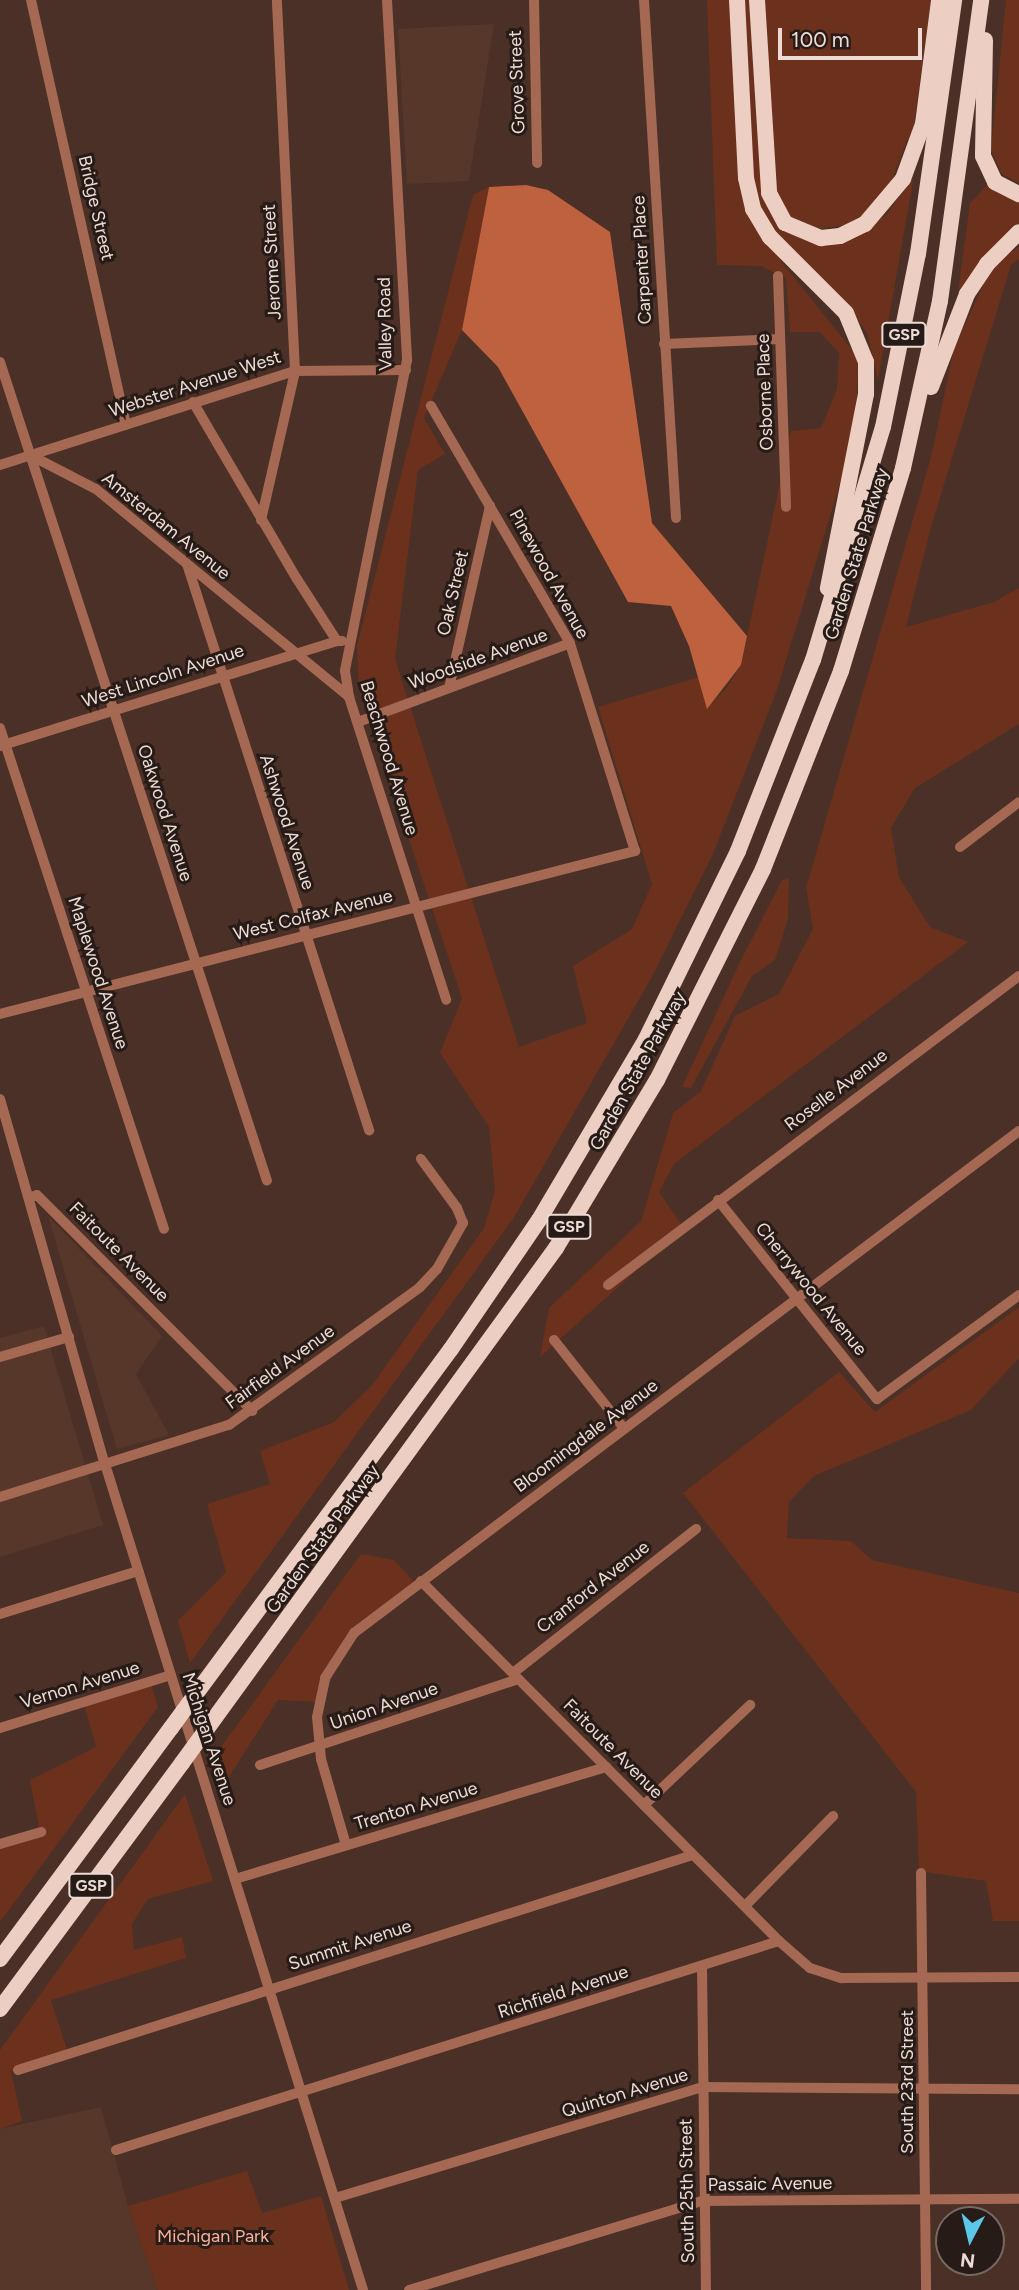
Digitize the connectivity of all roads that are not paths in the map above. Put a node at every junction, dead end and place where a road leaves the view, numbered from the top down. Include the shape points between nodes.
1 (31, 0) edge
2 (277, 0) edge
3 (387, 0) edge
4 (534, 0) edge
5 (644, 0) edge
6 (736, 0) edge
7 (758, 0) edge
8 (939, 0) edge
9 (954, 0) edge
10 (981, 0) edge
11 (987, 0) edge
12 (537, 163) dead end
13 (1019, 194) edge
14 (1019, 232) edge
15 (778, 276) dead end
16 (780, 339) junction
17 (664, 344) junction
18 (0, 362) edge
19 (295, 370) junction
20 (406, 370) junction
21 (193, 402) junction
22 (431, 406) dead end
23 (126, 424) junction
24 (30, 456) junction
25 (0, 465) edge
26 (903, 468) junction
27 (490, 506) junction
28 (786, 507) dead end
29 (676, 518) dead end
30 (261, 520) junction
31 (187, 564) junction
32 (342, 641) junction
33 (570, 643) junction
34 (293, 653) junction
35 (813, 660) junction
36 (221, 676) junction
37 (449, 688) junction
38 (349, 697) junction
39 (113, 710) junction
40 (358, 722) junction
41 (0, 728) edge
42 (3, 746) edge
43 (1019, 802) edge
44 (960, 847) dead end
45 (635, 851) joint
46 (417, 906) junction
47 (306, 935) junction
48 (195, 963) junction
49 (1019, 976) edge
50 (86, 992) junction
51 (446, 1000) dead end
52 (0, 1014) edge
53 (0, 1099) edge
54 (369, 1130) dead end
55 (1019, 1131) edge
56 (421, 1159) dead end
57 (267, 1181) dead end
58 (31, 1197) junction
59 (718, 1200) junction
60 (164, 1229) dead end
61 (608, 1285) dead end
62 (1019, 1295) edge
63 (797, 1299) junction
64 (69, 1337) junction
65 (554, 1340) dead end
66 (0, 1357) edge
67 (252, 1410) junction
68 (624, 1427) junction
69 (105, 1464) junction
70 (0, 1497) edge
71 (696, 1529) dead end
72 (138, 1571) junction
73 (422, 1581) junction
74 (0, 1614) edge
75 (171, 1675) junction
76 (516, 1676) junction
77 (750, 1704) dead end
78 (0, 1728) edge
79 (318, 1746) junction
80 (260, 1765) dead end
81 (607, 1767) junction
82 (644, 1805) junction
83 (832, 1816) dead end
84 (41, 1832) dead end
85 (0, 1844) edge
86 (346, 1845) junction
87 (693, 1855) junction
88 (921, 1873) dead end
89 (234, 1879) junction
90 (745, 1906) junction
91 (779, 1941) junction
92 (0, 1959) edge
93 (702, 1966) junction
94 (1019, 1977) edge
95 (924, 1978) junction
96 (270, 1989) junction
97 (0, 2009) edge
98 (18, 2070) dead end
99 (703, 2087) junction
100 (925, 2088) junction
101 (1019, 2089) edge
102 (303, 2094) junction
103 (116, 2150) dead end
104 (335, 2198) junction
105 (1019, 2199) edge
106 (925, 2200) junction
107 (705, 2202) junction
108 (363, 2290) edge
109 (409, 2290) edge
110 (706, 2290) edge
111 (926, 2290) edge

1 - 23 street, Bridge Street
2 - 19 street, Jerome Street
3 - 20 street, Valley Road
4 - 12 street, Grove Street
5 - 17 street, Carpenter Place
6 - 35 highway via 746,178 752,209 770,237 846,313 861,341 867,370 865,402
7 - 8 highway via 771,200 796,230 834,237 859,228 877,214 908,170 923,124
9 - 35 highway, Garden State Parkway / GSP via 899,358 865,493
10 - 26 highway, Garden State Parkway / GSP via 940,301
11 - 13 highway via 983,156 995,182
14 - 26 highway via 987,264 961,306
15 - 16 street, Osborne Place
16 - 17 street
16 - 28 street, Osborne Place
17 - 29 street, Carpenter Place
18 - 24 street
19 - 20 street, Webster Avenue West
19 - 21 street, Webster Avenue West
19 - 30 street, Jerome Street
20 - 32 street, Valley Road
21 - 23 street, Webster Avenue West
21 - 30 street
22 - 27 street, Pinewood Avenue
23 - 24 street, Webster Avenue West
24 - 25 street, Webster Avenue West
24 - 31 street, Amsterdam Avenue via 96,489
24 - 39 street, Oakwood Avenue
26 - 97 highway, Garden State Parkway / GSP, bridge via 852,638 792,802 735,928 657,1080 534,1281
27 - 33 street, Pinewood Avenue
27 - 37 street, Oak Street
30 - 32 street
31 - 34 street, Amsterdam Avenue
31 - 36 street, Ashwood Avenue
32 - 34 street, West Lincoln Avenue
32 - 38 street, Beachwood Avenue
33 - 37 street, Woodside Avenue
33 - 45 street, Pinewood Avenue
34 - 36 street, West Lincoln Avenue
34 - 38 street, Amsterdam Avenue
35 - 92 highway, Garden State Parkway / GSP, bridge via 723,884 663,1009 595,1130 465,1329
36 - 39 street, West Lincoln Avenue
36 - 47 street, Ashwood Avenue
37 - 40 street, Woodside Avenue
38 - 40 street, Beachwood Avenue
39 - 42 street, West Lincoln Avenue
39 - 48 street, Oakwood Avenue
40 - 46 street, Beachwood Avenue
41 - 42 street, Maplewood Avenue
42 - 50 street, Maplewood Avenue
43 - 44 street
45 - 46 street, West Colfax Avenue
46 - 47 street, West Colfax Avenue
46 - 51 street, Beachwood Avenue
47 - 48 street, West Colfax Avenue
47 - 54 street, Ashwood Avenue
48 - 50 street, West Colfax Avenue
48 - 57 street, Oakwood Avenue
49 - 59 street, Roselle Avenue
50 - 52 street, West Colfax Avenue
50 - 60 street, Maplewood Avenue
53 - 58 street
55 - 63 street, Bloomingdale Avenue
56 - 67 street, Fairfield Avenue via 462,1218 437,1269 420,1287
58 - 64 street, Michigan Avenue
58 - 67 street, Faitoute Avenue via 37,1195
59 - 61 street, Roselle Avenue
59 - 63 street, Cherrywood Avenue
62 - 63 street, Cherrywood Avenue via 877,1399
63 - 68 street, Bloomingdale Avenue
64 - 66 street
64 - 69 street, Michigan Avenue
65 - 68 street
67 - 69 street, Fairfield Avenue via 220,1429
68 - 73 street, Bloomingdale Avenue
69 - 70 street, Fairfield Avenue
69 - 72 street, Michigan Avenue
71 - 76 street, Cranford Avenue
72 - 74 street
72 - 75 street, Michigan Avenue
73 - 76 street, Faitoute Avenue
73 - 79 street, Bloomingdale Avenue via 365,1625 338,1654 318,1704
75 - 78 street, Vernon Avenue
75 - 89 street, Michigan Avenue
76 - 79 street, Union Avenue
76 - 81 street, Faitoute Avenue
77 - 82 street
79 - 80 street, Union Avenue
79 - 86 street, Bloomingdale Avenue
81 - 82 street, Faitoute Avenue
81 - 86 street, Trenton Avenue
82 - 87 street, Faitoute Avenue
83 - 90 street
84 - 85 street
86 - 89 street, Trenton Avenue
87 - 90 street, Faitoute Avenue
87 - 96 street, Summit Avenue
88 - 95 street, South 23rd Street
89 - 96 street, Michigan Avenue
90 - 91 street, Faitoute Avenue
91 - 93 street, Richfield Avenue
91 - 95 street via 803,1964 833,1977
93 - 99 street, South 25th Street
93 - 102 street, Richfield Avenue
94 - 95 street
95 - 100 street, South 23rd Street
96 - 98 street, Summit Avenue
96 - 102 street, Michigan Avenue
99 - 100 street, Quinton Avenue
99 - 104 street, Quinton Avenue
99 - 107 street, South 25th Street
100 - 101 street, Quinton Avenue
100 - 106 street, South 23rd Street
102 - 103 street, Richfield Avenue
102 - 104 street, Michigan Avenue
104 - 108 street, Michigan Avenue
105 - 106 street, Passaic Avenue
106 - 107 street, Passaic Avenue
106 - 111 street, South 23rd Street
107 - 109 street, Passaic Avenue
107 - 110 street, South 25th Street

